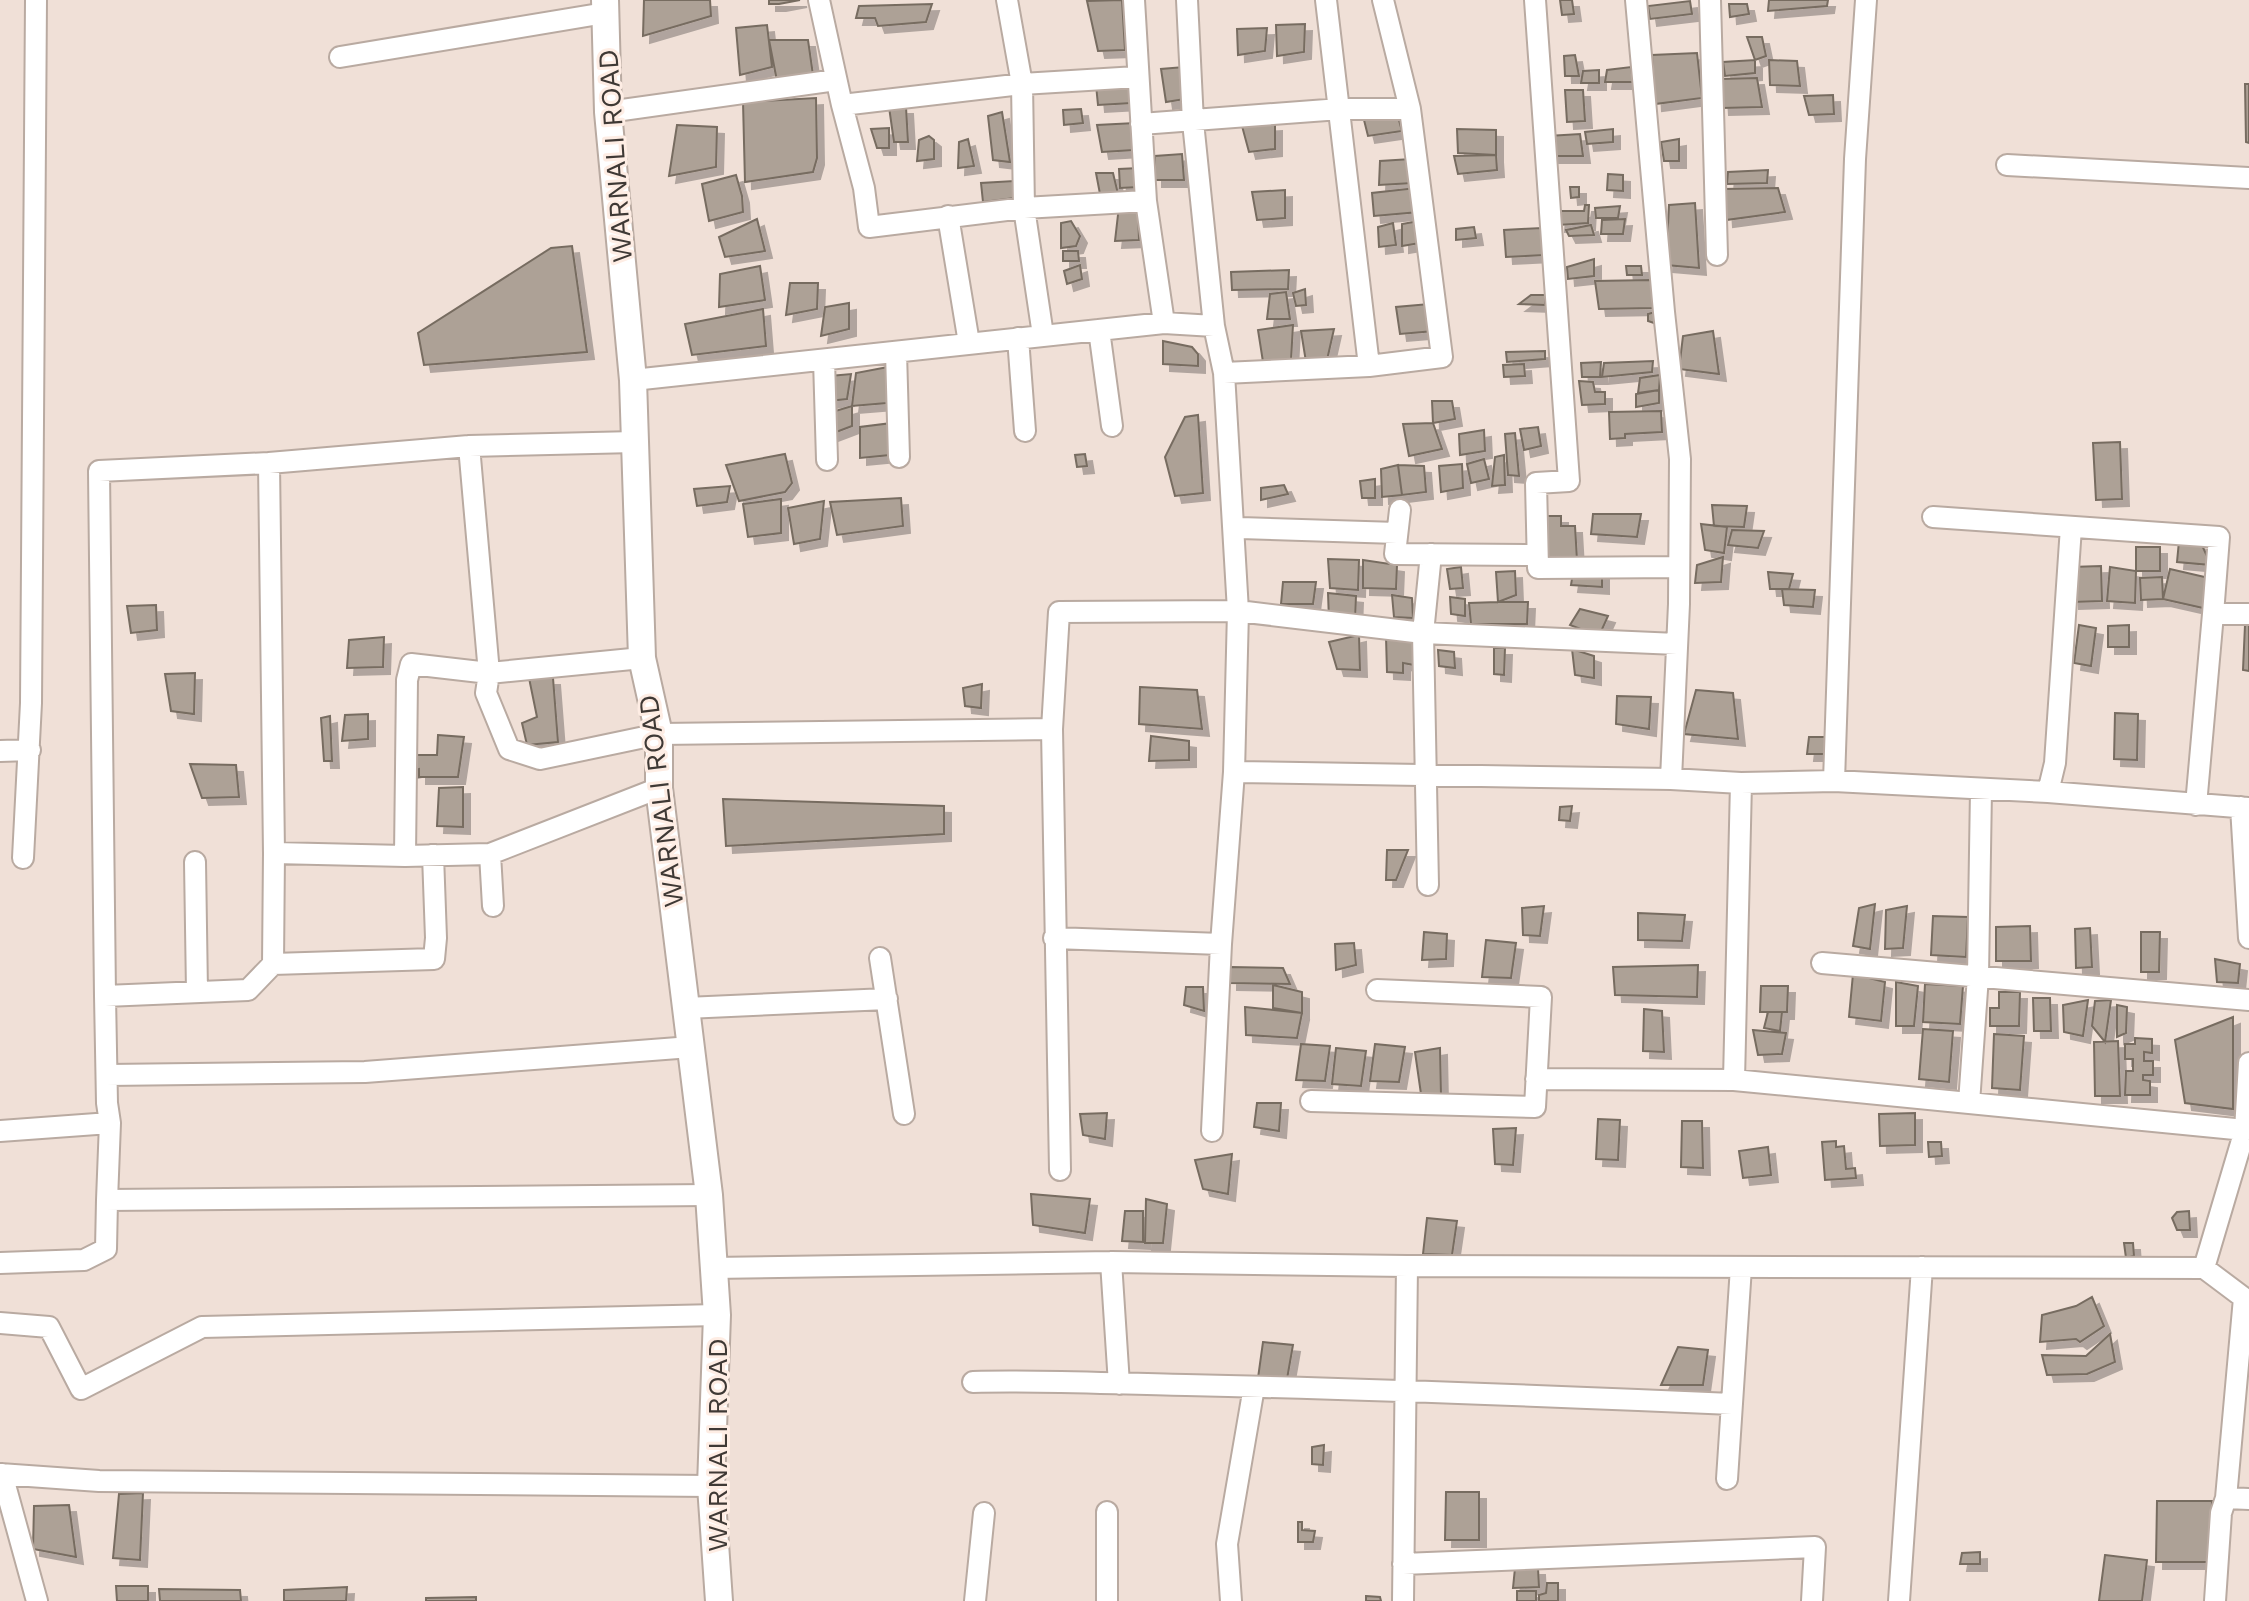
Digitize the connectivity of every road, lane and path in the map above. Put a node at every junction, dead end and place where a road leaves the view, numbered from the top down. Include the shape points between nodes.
1 (36, 0) edge
2 (819, 0) edge
3 (1007, 0) edge
4 (1134, 0) edge
5 (1187, 0) edge
6 (1326, 0) edge
7 (1383, 0) edge
8 (1535, 0) edge
9 (1636, 0) edge
10 (1710, 0) edge
11 (1866, 0) edge
12 (605, 7) edge
13 (340, 57) dead end
14 (1137, 77) junction
15 (836, 80) junction
16 (1022, 84) junction
17 (842, 105) junction
18 (1340, 109) junction
19 (1410, 109) junction
20 (608, 112) junction
21 (1193, 122) junction
22 (1141, 124) junction
23 (2007, 165) dead end
24 (2249, 178) edge
25 (1146, 201) junction
26 (1024, 208) junction
27 (948, 216) junction
28 (1717, 255) dead end
29 (1164, 323) junction
30 (1214, 326) junction
31 (1099, 330) junction
32 (1043, 335) junction
33 (1018, 338) junction
34 (969, 343) junction
35 (896, 352) junction
36 (824, 360) junction
37 (1369, 366) junction
38 (1224, 373) junction
39 (633, 380) junction
40 (1112, 426) dead end
41 (1025, 431) dead end
42 (635, 442) junction
43 (469, 446) junction
44 (899, 457) dead end
45 (827, 460) dead end
46 (269, 463) junction
47 (1400, 510) dead end
48 (1933, 517) dead end
49 (2071, 527) junction
50 (1240, 528) dead end
51 (1397, 533) junction
52 (1431, 554) junction
53 (1537, 555) junction
54 (1679, 567) junction
55 (1238, 611) junction
56 (2213, 614) junction
57 (2249, 614) edge
58 (1423, 633) junction
59 (1677, 644) junction
60 (642, 658) junction
61 (489, 673) junction
62 (1052, 729) junction
63 (659, 734) junction
64 (30, 750) junction
65 (0, 751) edge
66 (1234, 772) junction
67 (1425, 775) junction
68 (1671, 779) junction
69 (1834, 781) junction
70 (1741, 783) junction
71 (659, 788) junction
72 (1981, 790) junction
73 (2048, 792) junction
74 (2196, 805) junction
75 (2245, 807) edge
76 (274, 853) junction
77 (490, 854) junction
78 (433, 855) junction
79 (405, 856) junction
80 (23, 858) dead end
81 (195, 862) dead end
82 (1428, 885) dead end
83 (493, 906) dead end
84 (1054, 938) junction
85 (2249, 938) edge
86 (1221, 944) junction
87 (880, 958) dead end
88 (1822, 963) dead end
89 (273, 964) junction
90 (1978, 976) junction
91 (1377, 990) dead end
92 (197, 992) junction
93 (105, 996) junction
94 (887, 999) junction
95 (2249, 1000) edge
96 (686, 1008) junction
97 (691, 1047) junction
98 (2249, 1063) edge
99 (107, 1075) junction
100 (1536, 1079) junction
101 (1734, 1080) junction
102 (1311, 1101) dead end
103 (1969, 1103) junction
104 (904, 1114) dead end
105 (110, 1123) junction
106 (2245, 1130) junction
107 (0, 1131) edge
108 (1212, 1131) dead end
109 (2242, 1167) edge
110 (1060, 1170) dead end
111 (709, 1195) junction
112 (107, 1200) junction
113 (1111, 1262) junction
114 (0, 1263) edge
115 (1407, 1266) junction
116 (1741, 1267) junction
117 (1922, 1267) junction
118 (712, 1268) junction
119 (2204, 1268) junction
120 (717, 1315) junction
121 (0, 1323) edge
122 (973, 1382) dead end
123 (1119, 1384) junction
124 (1254, 1387) junction
125 (1405, 1390) junction
126 (1732, 1404) junction
127 (1, 1474) edge
128 (1727, 1479) dead end
129 (711, 1486) junction
130 (2226, 1498) junction
131 (2249, 1499) edge
132 (1107, 1512) dead end
133 (984, 1513) dead end
134 (1403, 1564) junction
135 (37, 1601) edge
136 (719, 1601) edge
137 (975, 1601) edge
138 (1107, 1601) edge
139 (1231, 1601) edge
140 (1403, 1601) edge
141 (1812, 1601) edge
142 (1899, 1601) edge
143 (2215, 1601) edge

1 - 64 street
2 - 15 street
3 - 16 street
4 - 14 street
5 - 21 street
6 - 18 street
7 - 19 street
8 - 53 street via 1569,481 1536,483
9 - 54 street via 1680,459
10 - 28 street
11 - 69 street via 1855,159
12 - 13 street
12 - 20 main road, WARNALI ROAD
14 - 16 street
14 - 22 street
15 - 17 street
15 - 20 street
16 - 17 street
16 - 26 street
17 - 27 street via 869,227
18 - 19 street
18 - 21 street
18 - 37 street
19 - 37 street via 1442,357
20 - 39 main road, WARNALI ROAD
21 - 22 street
21 - 30 street
22 - 25 street
23 - 24 street
25 - 26 street
25 - 29 street
26 - 27 street
26 - 32 street
27 - 34 street
29 - 30 street
29 - 31 street
30 - 38 street
31 - 32 street
31 - 40 street
32 - 33 street
33 - 34 street
33 - 41 street
34 - 35 street
35 - 36 street
35 - 44 street
36 - 39 street
36 - 45 street
37 - 38 street
38 - 55 street
39 - 42 main road, WARNALI ROAD
42 - 43 street
42 - 60 main road, WARNALI ROAD
43 - 46 street
43 - 61 street
46 - 76 street
46 - 93 street via 99,471
47 - 51 street
48 - 49 street
49 - 56 street via 2219,537
49 - 73 street via 2055,763
50 - 51 street
51 - 52 street via 1395,554
52 - 53 street
52 - 58 street
53 - 54 street via 1538,568
54 - 59 street
55 - 58 street
55 - 62 street via 1059,612
55 - 66 street
56 - 57 street
56 - 74 street
58 - 59 street
58 - 67 street
59 - 68 street
60 - 61 street
60 - 63 main road, WARNALI ROAD
61 - 63 street via 486,693 509,749 540,759
61 - 79 street via 411,664
62 - 63 street
62 - 84 street
63 - 71 main road, WARNALI ROAD
64 - 65 street
64 - 80 street
66 - 67 street
66 - 86 street
67 - 68 street
67 - 82 street
68 - 70 street
69 - 70 street
69 - 72 street
70 - 101 street
71 - 77 street
71 - 96 main road, WARNALI ROAD
72 - 73 street
72 - 90 street
73 - 74 street
74 - 75 street
75 - 85 street
76 - 79 street
76 - 89 street
77 - 78 street
77 - 83 street
78 - 79 street
78 - 89 street via 434,959
81 - 92 street
84 - 86 street
84 - 110 street
86 - 108 street
87 - 94 street
88 - 90 street
89 - 92 street via 248,990
90 - 95 street
90 - 103 street
91 - 100 street via 1541,997
92 - 93 street
93 - 99 street
94 - 96 street
94 - 104 street
96 - 97 main road, WARNALI ROAD
97 - 99 street via 365,1072
97 - 111 main road, WARNALI ROAD
98 - 106 street
99 - 105 street
100 - 101 street
100 - 102 street via 1535,1107
101 - 103 street
103 - 106 street
105 - 107 street
105 - 112 street
106 - 109 street
109 - 119 street
111 - 112 street
111 - 118 main road, WARNALI ROAD
112 - 114 street via 106,1249 84,1260
113 - 115 street
113 - 118 street
113 - 123 street
115 - 116 street
115 - 125 street
116 - 117 street
116 - 126 street
117 - 119 street
117 - 142 street
118 - 120 main road, WARNALI ROAD
119 - 130 street via 2244,1298
120 - 121 street via 202,1327 81,1389 49,1327
120 - 129 main road, WARNALI ROAD
122 - 123 street
123 - 124 street
124 - 125 street
124 - 139 street via 1227,1544
125 - 126 street
125 - 134 street
126 - 128 street
127 - 129 street via 99,1481
127 - 135 street
129 - 136 main road, WARNALI ROAD
130 - 131 street
130 - 143 street
132 - 138 street
133 - 137 street
134 - 140 street
134 - 141 street via 1815,1547

